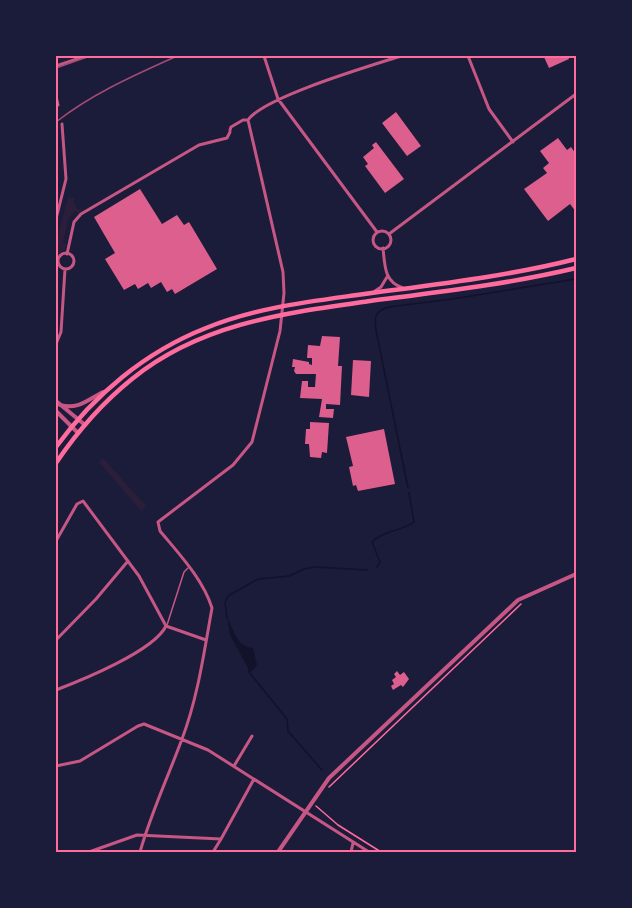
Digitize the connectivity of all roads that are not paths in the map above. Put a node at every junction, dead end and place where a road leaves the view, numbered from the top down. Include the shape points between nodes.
1 (86, 56) edge
2 (264, 56) edge
3 (401, 56) edge
4 (468, 56) edge
5 (56, 66) edge
6 (576, 94) edge
7 (56, 96) edge
8 (278, 99) junction
9 (58, 105) dead end
10 (248, 120) junction
11 (62, 124) dead end
12 (513, 142) junction
13 (56, 219) edge
14 (377, 232) junction
15 (389, 234) junction
16 (383, 248) junction
17 (67, 254) junction
18 (57, 259) edge
19 (576, 259) edge
20 (576, 268) edge
21 (65, 269) junction
22 (387, 277) junction
23 (405, 288) junction
24 (374, 292) junction
25 (56, 344) edge
26 (103, 392) junction
27 (56, 401) edge
28 (60, 405) junction
29 (56, 411) edge
30 (78, 419) junction
31 (85, 425) junction
32 (71, 427) junction
33 (78, 433) junction
34 (56, 447) edge
35 (56, 463) edge
36 (56, 541) edge
37 (128, 561) junction
38 (189, 567) junction
39 (576, 574) edge
40 (166, 626) junction
41 (56, 640) edge
42 (206, 640) junction
43 (56, 690) edge
44 (252, 736) dead end
45 (182, 740) junction
46 (56, 766) edge
47 (234, 766) junction
48 (254, 779) junction
49 (306, 812) junction
50 (145, 835) junction
51 (221, 839) junction
52 (353, 843) junction
53 (89, 852) edge
54 (140, 852) edge
55 (213, 852) edge
56 (278, 852) edge
57 (351, 852) edge
58 (369, 852) edge

1 - 5 street
2 - 8 street
3 - 8 street
4 - 12 street via 489,110
6 - 12 street
7 - 9 street
8 - 10 street
8 - 14 street
10 - 17 street via 231,127 227,138 199,145 81,214 74,222
10 - 38 street via 283,272 280,331 252,442 232,465 158,522 160,531
11 - 13 street via 66,179
12 - 15 street
14 - 15 street
14 - 16 street via 374,243
15 - 16 street via 390,242
16 - 22 street
17 - 18 street
17 - 21 street via 74,262
18 - 21 street
19 - 23 main road
20 - 31 main road via 238,324 173,353 133,378
21 - 25 street via 61,332
22 - 23 street
22 - 24 street
23 - 24 main road
24 - 26 main road via 264,309 205,328 170,345
26 - 28 street via 78,406
26 - 30 main road
27 - 28 street
28 - 30 street
29 - 32 street
30 - 31 street
30 - 32 main road
31 - 33 main road
32 - 33 street
32 - 34 main road
33 - 35 main road
36 - 37 street via 81,501
37 - 40 street
37 - 41 street
38 - 40 lane
38 - 42 street via 212,608
39 - 49 street via 518,600 329,778
40 - 42 street
40 - 43 street via 141,649
42 - 45 street
44 - 47 street
45 - 46 street via 141,724 80,761
45 - 47 street
45 - 50 street
47 - 48 street
48 - 49 street
48 - 51 street
49 - 52 street
49 - 56 street
50 - 51 street
50 - 53 street via 137,834
50 - 54 street
51 - 55 street
52 - 57 street
52 - 58 street

